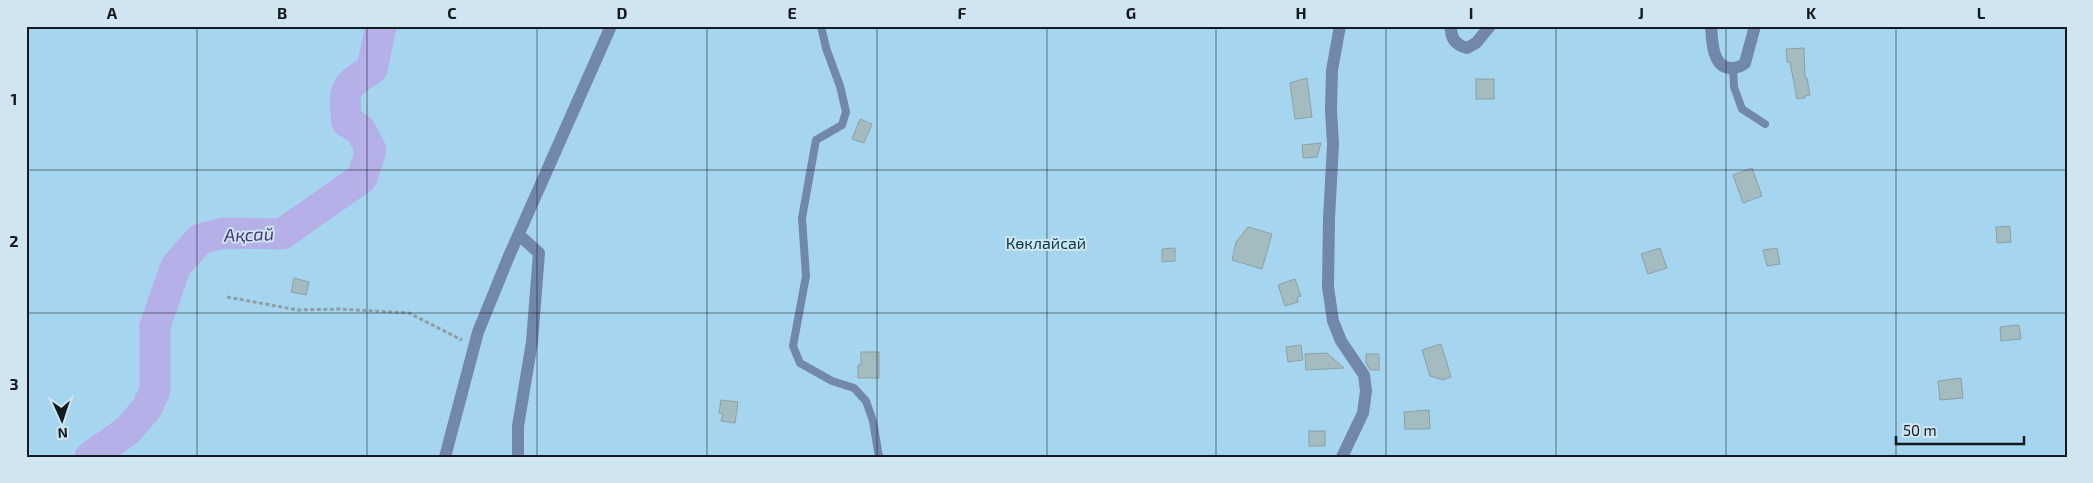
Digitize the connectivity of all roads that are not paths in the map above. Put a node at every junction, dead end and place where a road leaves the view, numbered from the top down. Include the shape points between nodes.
1 (611, 26) edge
2 (821, 26) edge
3 (1340, 26) edge
4 (1451, 26) edge
5 (1490, 26) edge
6 (1711, 26) edge
7 (1755, 26) edge
8 (1733, 68) junction
9 (1765, 124) dead end
10 (518, 235) junction
11 (445, 457) edge
12 (518, 457) edge
13 (879, 457) edge
14 (1342, 457) edge

1 - 10 street
2 - 13 lane via 846,112 842,125 816,140 802,218 806,276 793,346 800,363 832,381 854,388 866,401
3 - 14 street via 1332,70 1328,287 1333,321 1341,341 1364,375 1366,391 1363,413
4 - 5 street via 1453,39 1467,48 1476,43
6 - 8 street via 1714,50 1721,65
7 - 8 street via 1745,62 1741,67
8 - 9 lane via 1734,87 1742,109
10 - 11 street via 478,332
10 - 12 street via 539,253 532,342 518,426

